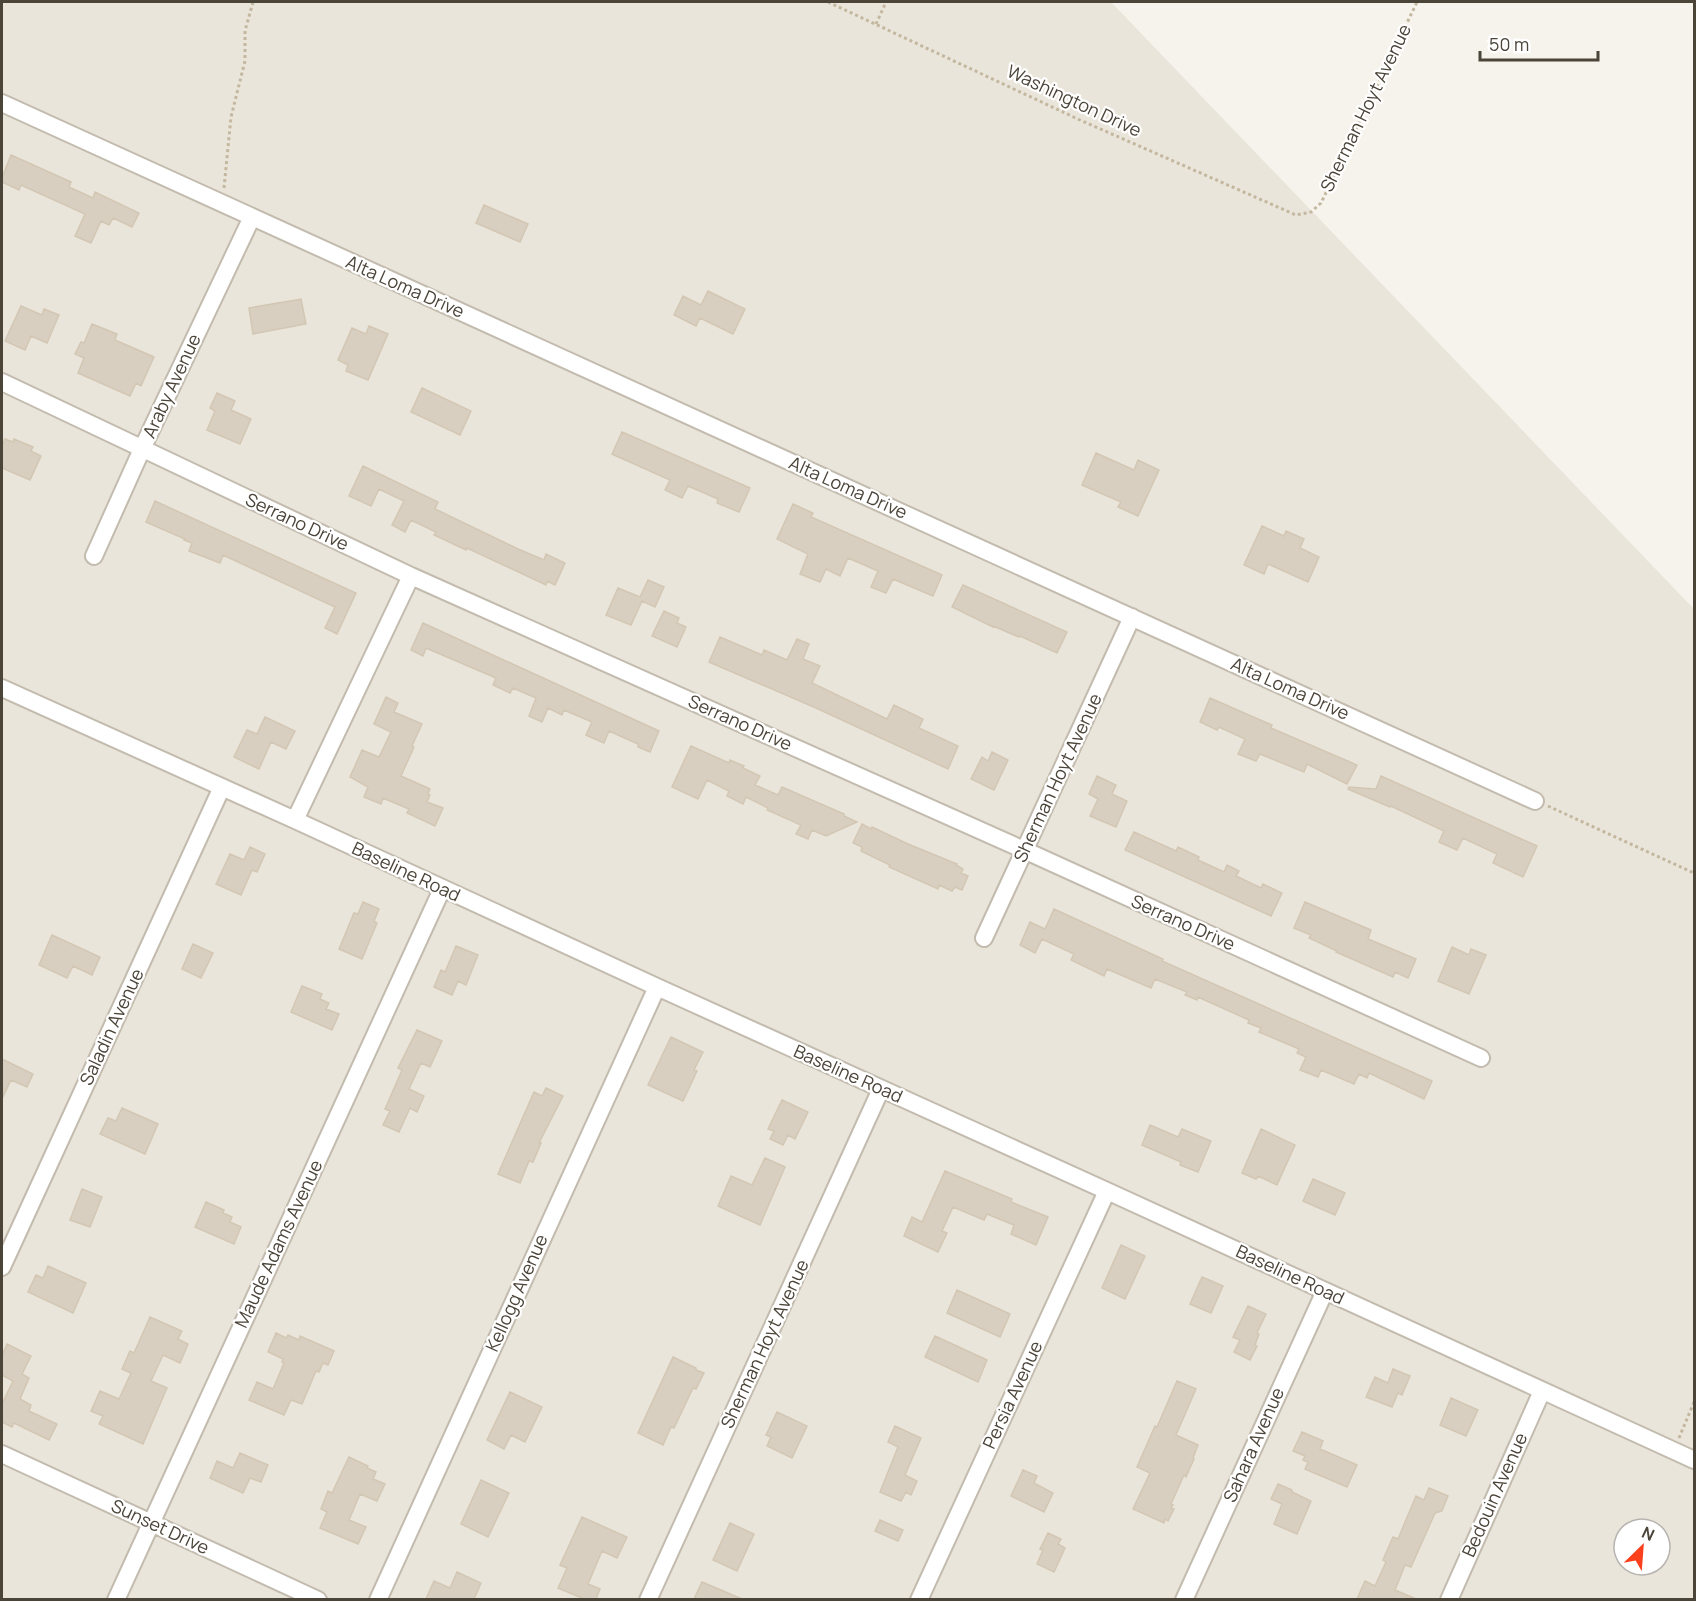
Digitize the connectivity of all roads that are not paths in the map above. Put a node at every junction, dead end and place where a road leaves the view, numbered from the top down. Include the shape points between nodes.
1 (2, 103) edge
2 (252, 218) junction
3 (2, 382) edge
4 (142, 448) junction
5 (94, 556) dead end
6 (411, 576) junction
7 (1132, 617) junction
8 (2, 688) edge
9 (222, 787) junction
10 (1535, 801) road end
11 (295, 820) junction
12 (1024, 850) junction
13 (442, 889) junction
14 (984, 938) dead end
15 (657, 987) junction
16 (1481, 1058) dead end
17 (881, 1089) junction
18 (1107, 1191) junction
19 (2, 1267) edge
20 (1325, 1291) junction
21 (1542, 1391) junction
22 (2, 1454) edge
23 (1695, 1460) edge
24 (151, 1522) junction
25 (116, 1599) edge
26 (318, 1599) edge
27 (378, 1599) edge
28 (648, 1599) edge
29 (919, 1599) edge
30 (1184, 1599) edge
31 (1449, 1599) edge

1 - 2 street, Alta Loma Drive
2 - 4 street, Araby Avenue
2 - 7 street, Alta Loma Drive
3 - 4 street, Serrano Drive
4 - 5 street, Araby Avenue
4 - 6 street, Serrano Drive
6 - 11 street
6 - 12 street, Serrano Drive
7 - 10 street, Alta Loma Drive
7 - 12 street, Sherman Hoyt Avenue
8 - 9 street, Baseline Road
9 - 11 street, Baseline Road
9 - 19 street, Saladin Avenue
11 - 13 street, Baseline Road
12 - 14 street, Sherman Hoyt Avenue
12 - 16 street, Serrano Drive
13 - 15 street, Baseline Road
13 - 24 street, Maude Adams Avenue
15 - 17 street, Baseline Road
15 - 27 street, Kellogg Avenue
17 - 18 street, Baseline Road
17 - 28 street, Sherman Hoyt Avenue
18 - 20 street, Baseline Road
18 - 29 street, Persia Avenue
20 - 21 street, Baseline Road
20 - 30 street, Sahara Avenue
21 - 23 street, Baseline Road
21 - 31 street, Bedouin Avenue
22 - 24 street, Sunset Drive
24 - 25 street, Maude Adams Avenue
24 - 26 street, Sunset Drive

